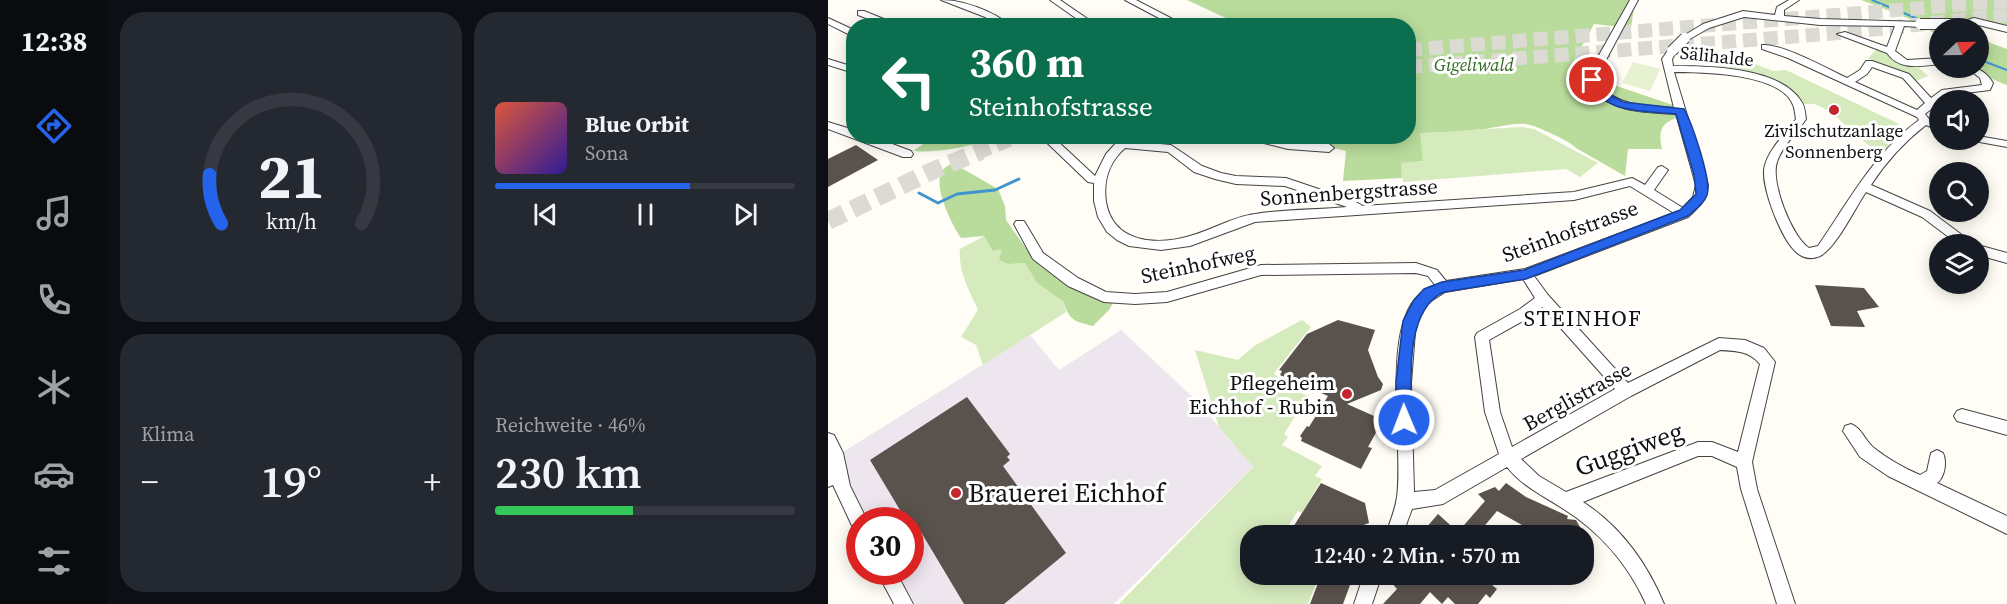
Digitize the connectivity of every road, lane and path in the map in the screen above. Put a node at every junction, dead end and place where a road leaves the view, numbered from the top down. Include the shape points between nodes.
1 (945, 0) edge
2 (1054, 0) edge
3 (1129, 0) edge
4 (1795, 0) edge
5 (1631, 4) edge
6 (861, 12) dead end
7 (876, 18) edge
8 (993, 18) edge
9 (1082, 18) edge
10 (1166, 18) edge
11 (1779, 18) junction
12 (828, 21) edge
13 (1900, 25) junction
14 (2007, 29) edge
15 (846, 30) edge
16 (1842, 34) dead end
17 (1765, 47) dead end
18 (1890, 51) junction
19 (828, 62) edge
20 (1929, 62) edge
21 (846, 68) edge
22 (1668, 69) junction
23 (1985, 78) edge
24 (1848, 82) junction
25 (1978, 90) edge
26 (1929, 102) edge
27 (1929, 105) edge
28 (1681, 111) junction
29 (1922, 118) junction
30 (1929, 122) edge
31 (828, 125) edge
32 (846, 131) edge
33 (1989, 140) edge
34 (880, 144) edge
35 (1054, 144) edge
36 (1118, 144) edge
37 (1143, 144) edge
38 (1278, 144) edge
39 (2007, 144) edge
40 (1329, 148) dead end
41 (907, 154) dead end
42 (1662, 170) dead end
43 (1099, 180) junction
44 (1865, 187) junction
45 (1647, 191) junction
46 (1361, 211) junction
47 (1684, 213) junction
48 (1020, 224) dead end
49 (1953, 234) edge
50 (1989, 253) edge
51 (2007, 258) edge
52 (1526, 274) junction
53 (1442, 287) junction
54 (1543, 299) junction
55 (1626, 391) junction
56 (1962, 416) dead end
57 (2007, 428) edge
58 (1851, 430) dead end
59 (828, 440) edge
60 (1510, 458) junction
61 (1937, 458) dead end
62 (1744, 462) junction
63 (832, 474) edge
64 (1921, 483) junction
65 (1566, 500) junction
66 (1405, 501) junction
67 (852, 507) edge
68 (1398, 525) edge
69 (2007, 525) edge
70 (893, 585) edge
71 (1369, 585) edge
72 (904, 604) edge
73 (1363, 604) edge
74 (1655, 604) edge
75 (1786, 604) edge

1 - 8 street
2 - 9 street
3 - 10 street
4 - 11 street via 1780,9
5 - 28 street via 1594,73 1594,86 1620,105
6 - 7 street
11 - 13 street
11 - 22 street, bridge via 1735,15 1700,28 1672,51 1667,59
12 - 15 street
13 - 14 street, bridge via 1974,21
13 - 18 street
16 - 18 street
17 - 24 street
18 - 20 street via 1909,63
19 - 21 street
22 - 28 street
22 - 44 street, Sälihalde via 1743,74 1769,82 1797,103 1801,115 1797,126 1769,171 1771,187 1790,235 1808,253 1822,249
23 - 25 street via 1986,88
24 - 26 street via 1864,72 1869,63 1906,76
24 - 29 street
27 - 29 street
28 - 47 street via 1702,185 1698,201
29 - 30 street
29 - 44 street
31 - 32 street
33 - 39 street
34 - 41 street
35 - 43 street
36 - 43 street via 1103,166
37 - 46 street via 1171,149 1198,169 1219,176 1286,182
38 - 40 street
42 - 45 street
43 - 46 street, Sonnenbergstrasse via 1103,216 1109,228 1118,237 1147,245 1192,241 1255,218
44 - 49 street via 1926,214
45 - 46 street, Sonnenbergstrasse via 1632,182 1574,196
45 - 47 street, Sonnenbergstrasse
47 - 52 street, Steinhofstrasse
48 - 53 street, Steinhofweg via 1038,256 1073,282 1104,297 1167,297 1261,270 1416,268 1430,270 1438,276
50 - 51 street
52 - 53 street, Steinhofstrasse
52 - 54 street
53 - 66 street, Steinhofstrasse via 1419,304 1408,332 1404,382
54 - 55 street
54 - 60 street via 1482,337 1496,429
55 - 60 street, Berglistrasse
55 - 62 street, Berglistrasse via 1719,344 1759,351 1768,362
56 - 57 street
58 - 64 street via 1866,452
59 - 63 street
60 - 65 street via 1524,476
60 - 66 street, Berglistrasse via 1437,498
61 - 64 street via 1935,475
62 - 65 street, Guggiweg via 1712,449 1698,449
62 - 75 street
63 - 67 street
64 - 69 street
65 - 74 street via 1615,541 1634,563
66 - 68 street, Steinhofstrasse
70 - 72 street
71 - 73 street

